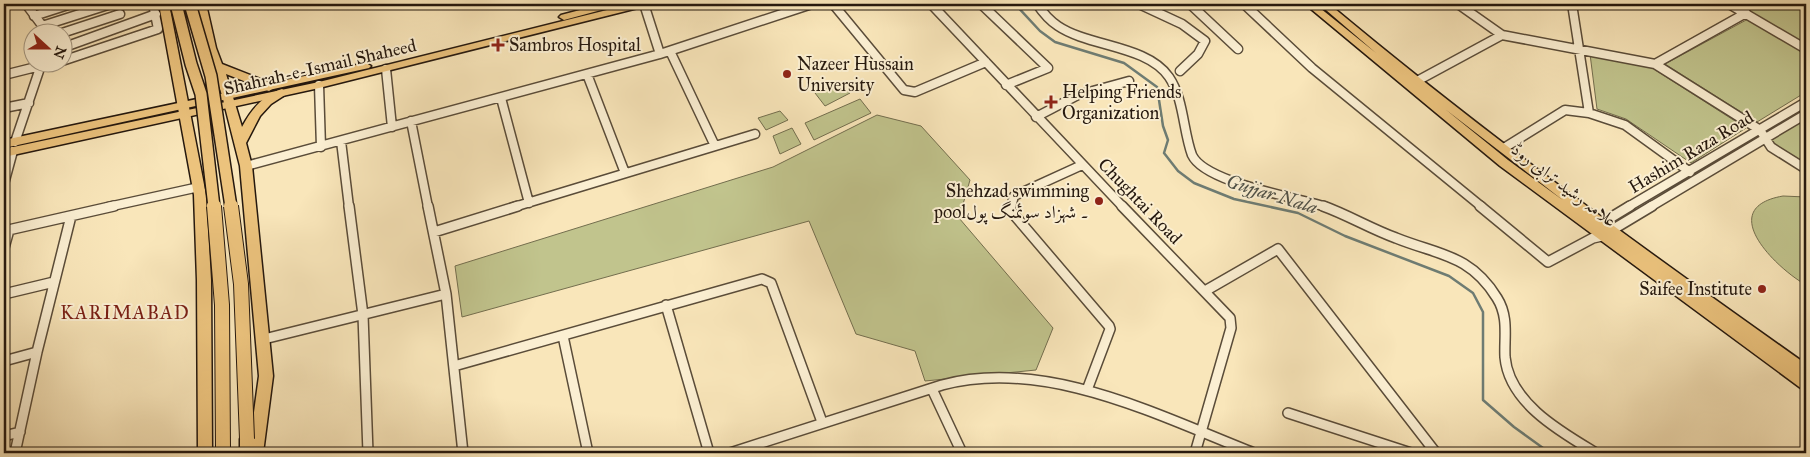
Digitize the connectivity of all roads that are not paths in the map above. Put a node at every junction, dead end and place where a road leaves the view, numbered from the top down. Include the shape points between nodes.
1 (27, 4) edge
2 (71, 4) edge
3 (113, 4) edge
4 (153, 4) edge
5 (164, 4) edge
6 (176, 4) edge
7 (190, 4) edge
8 (201, 4) edge
9 (613, 4) edge
10 (643, 4) edge
11 (812, 4) edge
12 (833, 4) edge
13 (930, 4) edge
14 (982, 4) edge
15 (1037, 4) edge
16 (1140, 4) edge
17 (1190, 4) edge
18 (1244, 4) edge
19 (1310, 4) edge
20 (1324, 4) edge
21 (1458, 4) edge
22 (1572, 4) edge
23 (1729, 4) edge
24 (1746, 13) junction
25 (120, 14) junction
26 (156, 14) junction
27 (34, 16) junction
28 (39, 22) edge
29 (64, 22) edge
30 (126, 26) junction
31 (72, 31) edge
32 (1502, 35) junction
33 (72, 45) edge
34 (1238, 49) dead end
35 (1579, 49) junction
36 (1806, 49) edge
37 (670, 51) junction
38 (660, 54) junction
39 (72, 58) edge
40 (986, 62) junction
41 (1655, 64) junction
42 (218, 66) junction
43 (386, 69) junction
44 (1180, 71) dead end
45 (22, 72) edge
46 (39, 72) edge
47 (587, 74) junction
48 (4, 75) edge
49 (1129, 81) dead end
50 (1417, 81) junction
51 (319, 85) junction
52 (1006, 85) junction
53 (269, 87) junction
54 (282, 92) junction
55 (501, 98) junction
56 (229, 100) junction
57 (1806, 102) edge
58 (29, 103) junction
59 (4, 108) edge
60 (183, 109) junction
61 (1589, 113) junction
62 (1806, 114) edge
63 (1036, 116) junction
64 (411, 121) junction
65 (392, 127) junction
66 (1760, 130) junction
67 (755, 134) dead end
68 (1765, 139) junction
69 (340, 141) junction
70 (4, 144) edge
71 (240, 144) junction
72 (715, 146) junction
73 (321, 147) junction
74 (11, 148) edge
75 (1504, 148) junction
76 (1082, 165) junction
77 (246, 166) junction
78 (1806, 170) edge
79 (1690, 172) junction
80 (625, 173) junction
81 (4, 184) edge
82 (199, 188) junction
83 (529, 202) junction
84 (70, 216) junction
85 (1598, 226) junction
86 (6, 231) edge
87 (434, 232) junction
88 (1607, 233) junction
89 (4, 248) edge
90 (54, 282) junction
91 (1205, 291) junction
92 (4, 294) edge
93 (446, 294) junction
94 (666, 305) junction
95 (363, 315) junction
96 (563, 336) junction
97 (264, 339) junction
98 (37, 352) junction
99 (4, 360) edge
100 (454, 366) junction
101 (1806, 372) edge
102 (1806, 385) edge
103 (932, 389) junction
104 (1087, 390) junction
105 (1288, 413) dead end
106 (822, 422) junction
107 (20, 432) junction
108 (1200, 432) junction
109 (4, 436) edge
110 (247, 446) edge
111 (223, 452) edge
112 (15, 453) edge
113 (205, 453) edge
114 (256, 453) edge
115 (368, 453) edge
116 (463, 453) edge
117 (588, 453) edge
118 (709, 453) edge
119 (730, 453) edge
120 (962, 453) edge
121 (1195, 453) edge
122 (1254, 453) edge
123 (1411, 453) edge
124 (1436, 453) edge
125 (1596, 453) edge

1 - 27 street
2 - 27 street
3 - 25 street
3 - 29 street
4 - 26 street
5 - 60 highway
6 - 111 highway, bridge via 201,94 218,242
7 - 110 highway, bridge via 211,76 234,228 241,284
8 - 42 highway
9 - 53 main road, Shahrah-e-Ismail Shaheed via 469,42
10 - 38 street
10 - 43 main road, Shahrah-e-Ismail Shaheed
11 - 37 street
12 - 40 street via 904,90 915,92
13 - 40 street, Chughtai Road
14 - 52 street via 1048,68
15 - 125 street via 1052,21 1078,37 1132,51 1169,77 1196,162 1214,175 1324,207 1397,239 1460,261 1489,285 1504,313 1508,374 1526,401 1564,434
16 - 44 street via 1183,24 1205,41 1197,56
17 - 34 street
18 - 88 street, Hashim Raza Road via 1312,68 1548,262
19 - 85 main road, علامہ رشید ترابی روڈ via 1504,163
20 - 50 main road, علامہ رشید ترابی روڈ
21 - 32 street
22 - 35 street
23 - 24 street
24 - 36 street
24 - 41 street
25 - 30 street
25 - 31 street
26 - 30 street
26 - 39 street via 158,29
27 - 28 street
30 - 33 street
32 - 35 street
32 - 50 street
35 - 41 street
35 - 61 street
37 - 38 street
37 - 72 street
38 - 47 street
40 - 52 street, Chughtai Road
41 - 66 street
42 - 53 highway
42 - 56 highway
43 - 51 main road, Shahrah-e-Ismail Shaheed
43 - 65 street
45 - 48 street
46 - 58 street
47 - 55 street
47 - 80 street
49 - 63 street via 1078,95
50 - 75 main road, علامہ رشید ترابی روڈ
51 - 54 main road, Shahrah-e-Ismail Shaheed
51 - 73 street
52 - 63 street, Chughtai Road
53 - 56 main road, Shahrah-e-Ismail Shaheed
54 - 56 main road, Shahrah-e-Ismail Shaheed
54 - 71 highway via 268,99 255,113
55 - 64 street
55 - 83 street
56 - 60 main road, Shahrah-e-Ismail Shaheed
56 - 71 highway
57 - 66 street, Hashim Raza Road
58 - 59 street
58 - 74 street
60 - 74 main road, Shahrah-e-Ismail Shaheed
60 - 82 highway
61 - 75 street via 1566,110
61 - 79 street via 1625,125
62 - 68 street, Hashim Raza Road
63 - 76 street, Chughtai Road
64 - 65 street
64 - 87 street
65 - 69 street
66 - 68 street
66 - 79 street, Hashim Raza Road
67 - 72 street
68 - 78 street via 1771,147
68 - 88 street, Hashim Raza Road
69 - 73 street
69 - 95 street
70 - 74 main road, Shahrah-e-Ismail Shaheed
71 - 77 highway
72 - 80 street
73 - 77 street
74 - 81 street
75 - 85 main road, علامہ رشید ترابی روڈ
76 - 91 street, Chughtai Road
76 - 104 street via 1014,196 1010,210 1109,326
77 - 97 highway
79 - 85 street, Hashim Raza Road
80 - 83 street
82 - 84 street
82 - 113 highway via 204,280
83 - 87 street
84 - 86 street
84 - 90 street
85 - 88 main road, علامہ رشید ترابی روڈ
86 - 89 street
87 - 93 street
88 - 101 main road, علامہ رشید ترابی روڈ
88 - 102 main road, علامہ رشید ترابی روڈ
90 - 92 street
90 - 98 street
91 - 108 street, Chughtai Road via 1230,318 1231,328
91 - 124 street via 1278,249
93 - 95 street
93 - 100 street
94 - 96 street
94 - 106 street via 762,279 771,283
94 - 118 street
95 - 97 street
95 - 115 street
96 - 100 street
96 - 117 street
97 - 114 highway via 266,376
98 - 99 street
98 - 107 street
100 - 116 street
103 - 104 street via 989,377 1027,379
103 - 106 street
103 - 120 street
104 - 108 street
105 - 123 street
106 - 119 street
107 - 109 street
107 - 112 street
108 - 121 street, Chughtai Road
108 - 122 street

